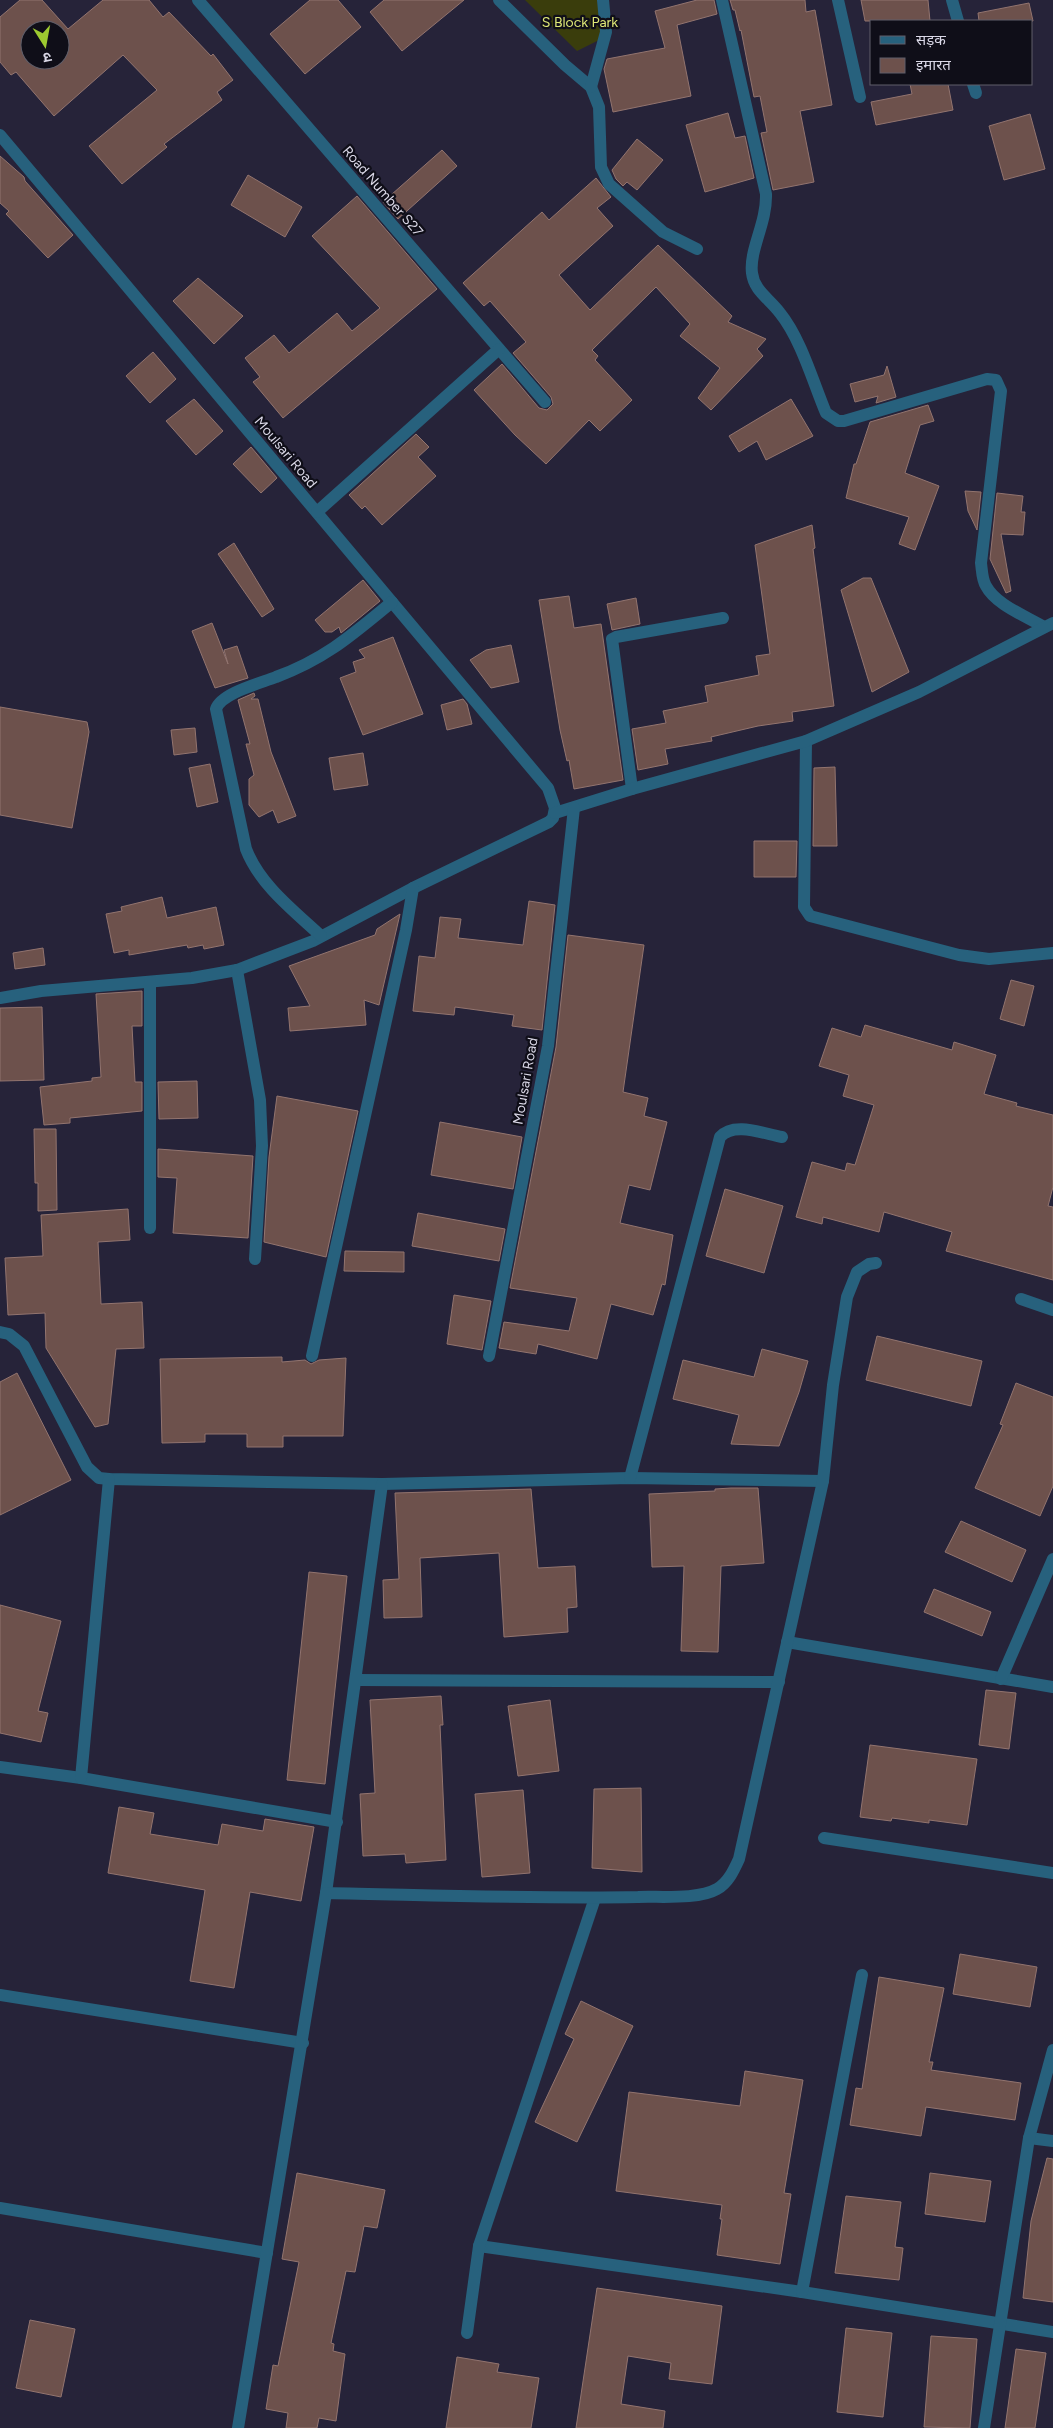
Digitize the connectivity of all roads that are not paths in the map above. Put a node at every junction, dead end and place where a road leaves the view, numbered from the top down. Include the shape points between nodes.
1 (198, 0) edge
2 (499, 0) edge
3 (603, 0) edge
4 (722, 0) edge
5 (838, 0) edge
6 (952, 0) edge
7 (958, 20) edge
8 (591, 87) junction
9 (860, 97) dead end
10 (0, 135) edge
11 (697, 249) dead end
12 (499, 348) junction
13 (545, 402) dead end
14 (317, 512) junction
15 (392, 602) junction
16 (723, 618) dead end
17 (1048, 625) edge
18 (806, 741) junction
19 (632, 789) junction
20 (574, 808) junction
21 (555, 813) junction
22 (413, 888) junction
23 (321, 936) junction
24 (1053, 953) edge
25 (237, 970) junction
26 (150, 982) junction
27 (0, 998) edge
28 (782, 1137) dead end
29 (150, 1228) dead end
30 (255, 1259) dead end
31 (876, 1264) dead end
32 (1021, 1299) dead end
33 (1053, 1310) edge
34 (0, 1332) edge
35 (312, 1356) dead end
36 (489, 1356) dead end
37 (630, 1478) junction
38 (109, 1480) junction
39 (823, 1481) junction
40 (382, 1484) junction
41 (1053, 1559) edge
42 (787, 1642) junction
43 (1001, 1678) junction
44 (356, 1680) junction
45 (778, 1682) junction
46 (1053, 1687) edge
47 (0, 1767) edge
48 (82, 1778) junction
49 (337, 1822) junction
50 (824, 1838) dead end
51 (1053, 1873) edge
52 (326, 1893) junction
53 (595, 1898) junction
54 (862, 1975) dead end
55 (0, 1995) edge
56 (303, 2043) junction
57 (1053, 2050) edge
58 (1029, 2138) junction
59 (1053, 2141) edge
60 (0, 2208) edge
61 (479, 2246) junction
62 (267, 2253) junction
63 (802, 2292) junction
64 (1000, 2324) junction
65 (1053, 2332) edge
66 (467, 2333) dead end
67 (238, 2428) edge
68 (984, 2428) edge

1 - 12 street, Road Number S27
2 - 8 street
3 - 8 street via 606,32
4 - 17 street via 765,187 766,215 752,267 757,288 790,327 826,413 838,421 844,422 987,379 996,380 1000,385 981,563 985,585 993,595
5 - 9 street
6 - 7 street
8 - 11 street via 599,107 601,167 609,184 663,232
10 - 14 street, Moulsari Road
12 - 13 street, Road Number S27
12 - 14 street
14 - 15 street, Moulsari Road
15 - 21 street, Moulsari Road via 548,788
15 - 23 street via 323,657 221,700 216,709 246,849 253,866 263,880
16 - 19 street via 612,639
17 - 18 street via 919,692
18 - 19 street
18 - 24 street via 804,907 810,916 960,956 990,959
19 - 20 street
20 - 21 street
20 - 36 street, Moulsari Road via 548,1046
21 - 22 street via 549,822
22 - 23 street
22 - 35 street
23 - 25 street
25 - 26 street
25 - 30 street via 260,1100 262,1146
26 - 27 street via 42,991
26 - 29 street
28 - 37 street via 737,1129 729,1130 720,1137
31 - 39 street via 869,1264 857,1272 847,1297 833,1385
32 - 33 street
34 - 38 street via 10,1334 24,1346 87,1467 99,1478
37 - 39 street
37 - 40 street
38 - 40 street
38 - 48 street
39 - 42 street
40 - 44 street
41 - 43 street
42 - 43 street
42 - 45 street
43 - 46 street
44 - 45 street
44 - 49 street
45 - 53 street via 739,1859 731,1875 718,1889 703,1894
47 - 48 street
48 - 49 street
49 - 52 street
50 - 51 street
52 - 53 street
52 - 56 street
53 - 61 street
54 - 63 street
55 - 56 street
56 - 62 street
57 - 58 street
58 - 59 street
58 - 64 street
60 - 62 street
61 - 63 street
61 - 66 street
62 - 67 street
63 - 64 street
64 - 65 street
64 - 68 street

